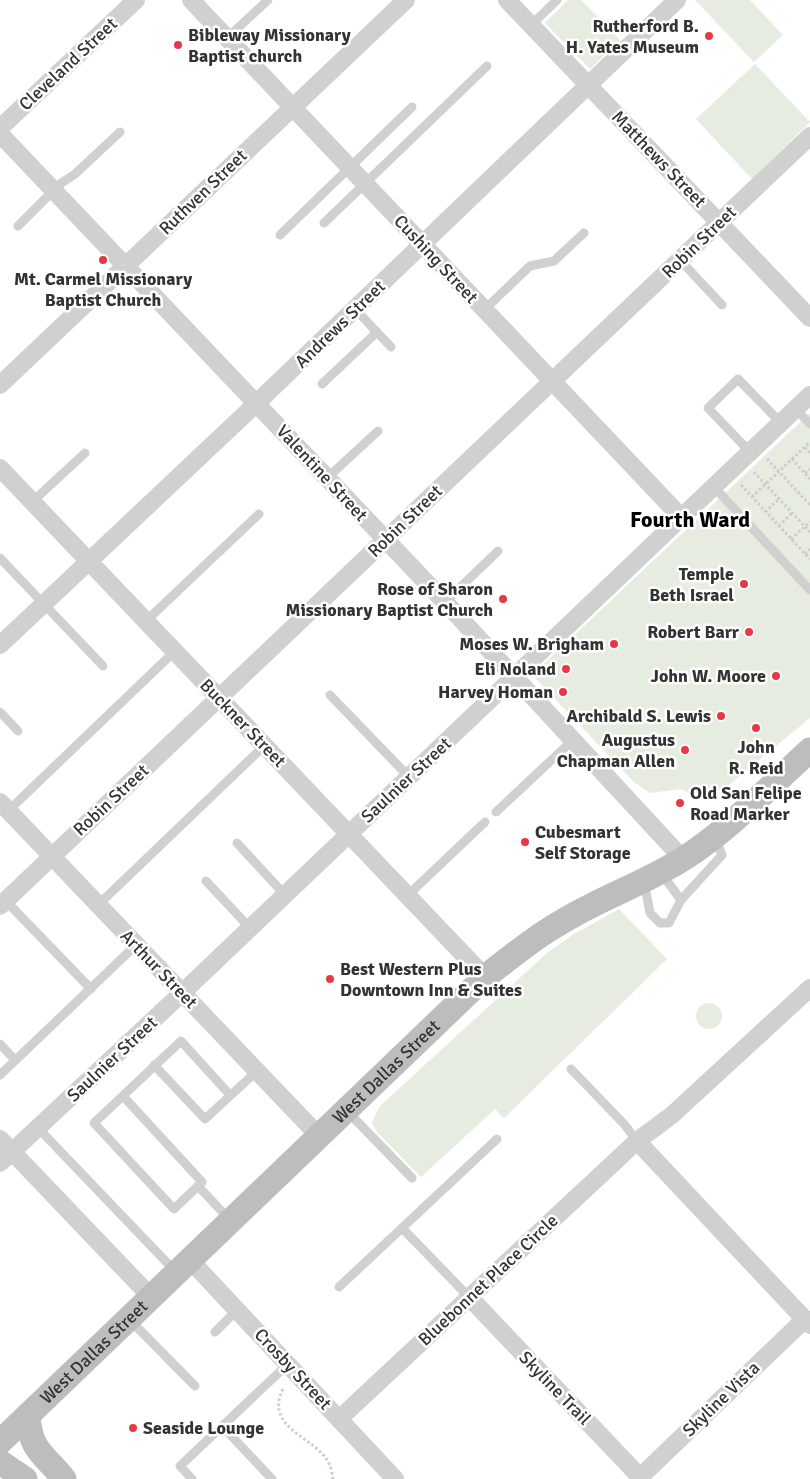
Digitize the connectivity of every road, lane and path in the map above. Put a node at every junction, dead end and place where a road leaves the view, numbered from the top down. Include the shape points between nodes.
1 (136, 0) edge
2 (191, 0) edge
3 (268, 0) edge
4 (406, 0) edge
5 (507, 0) edge
6 (557, 0) edge
7 (677, 0) edge
8 (531, 25) junction
9 (227, 38) junction
10 (487, 66) dead end
11 (588, 85) junction
12 (293, 107) junction
13 (412, 107) dead end
14 (0, 128) edge
15 (120, 132) dead end
16 (0, 134) edge
17 (810, 136) edge
18 (350, 168) junction
19 (365, 184) junction
20 (54, 190) junction
21 (719, 222) junction
22 (324, 223) dead end
23 (18, 226) dead end
24 (584, 233) dead end
25 (280, 235) dead end
26 (422, 244) junction
27 (680, 260) junction
28 (126, 266) junction
29 (722, 305) dead end
30 (355, 309) junction
31 (484, 310) junction
32 (810, 318) edge
33 (377, 332) junction
34 (391, 347) dead end
35 (552, 381) junction
36 (322, 384) dead end
37 (0, 385) edge
38 (810, 395) edge
39 (257, 404) junction
40 (796, 409) junction
41 (781, 423) junction
42 (810, 424) edge
43 (378, 431) dead end
44 (810, 442) edge
45 (805, 447) junction
46 (750, 452) junction
47 (86, 453) dead end
48 (810, 453) edge
49 (767, 459) dead end
50 (792, 460) junction
51 (810, 469) edge
52 (1, 472) edge
53 (754, 472) dead end
54 (779, 472) junction
55 (805, 474) junction
56 (327, 478) junction
57 (810, 479) edge
58 (765, 484) junction
59 (742, 486) dead end
60 (714, 487) junction
61 (752, 497) junction
62 (779, 499) junction
63 (32, 502) junction
64 (810, 505) edge
65 (766, 512) junction
66 (792, 513) junction
67 (260, 514) dead end
68 (682, 518) junction
69 (810, 522) edge
70 (779, 526) junction
71 (805, 527) junction
72 (810, 532) edge
73 (791, 539) junction
74 (384, 540) junction
75 (810, 550) edge
76 (498, 551) dead end
77 (805, 554) junction
78 (0, 558) edge
79 (810, 559) edge
80 (88, 561) junction
81 (810, 590) edge
82 (445, 602) junction
83 (44, 604) junction
84 (146, 622) junction
85 (0, 645) edge
86 (175, 652) junction
87 (103, 666) dead end
88 (515, 676) junction
89 (330, 695) dead end
90 (219, 698) junction
91 (0, 712) edge
92 (18, 731) dead end
93 (573, 740) junction
94 (264, 746) junction
95 (810, 750) edge
96 (409, 777) junction
97 (4, 807) edge
98 (496, 812) dead end
99 (485, 822) dead end
100 (349, 834) junction
101 (715, 836) junction
102 (237, 843) dead end
103 (52, 856) junction
104 (683, 859) junction
105 (652, 876) junction
106 (206, 881) dead end
107 (285, 895) junction
108 (407, 896) junction
109 (681, 900) junction
110 (2, 901) edge
111 (98, 905) junction
112 (250, 928) junction
113 (136, 946) junction
114 (485, 977) junction
115 (91, 989) junction
116 (182, 993) junction
117 (807, 997) edge
118 (0, 1044) edge
119 (15, 1060) junction
120 (154, 1066) junction
121 (571, 1069) dead end
122 (257, 1071) junction
123 (0, 1075) edge
124 (230, 1095) junction
125 (123, 1096) junction
126 (346, 1110) junction
127 (38, 1128) junction
128 (319, 1136) junction
129 (497, 1139) dead end
130 (637, 1140) junction
131 (4, 1151) edge
132 (412, 1178) dead end
133 (198, 1186) junction
134 (231, 1221) junction
135 (402, 1228) junction
136 (183, 1266) junction
137 (339, 1287) dead end
138 (151, 1297) junction
139 (470, 1298) junction
140 (237, 1310) junction
141 (128, 1319) junction
142 (808, 1322) edge
143 (215, 1332) dead end
144 (288, 1364) junction
145 (195, 1386) dead end
146 (283, 1389) dead end
147 (28, 1415) junction
148 (340, 1419) junction
149 (222, 1426) junction
150 (0, 1442) edge
151 (0, 1462) edge
152 (639, 1478) edge
153 (25, 1479) edge
154 (64, 1479) edge
155 (192, 1479) edge
156 (272, 1479) edge
157 (333, 1479) edge
158 (395, 1479) edge

1 - 14 street, Cleveland Street
2 - 9 street, Cushing Street
3 - 9 lane
4 - 12 street, Ruthven Street
5 - 8 street, Matthews Street
6 - 8 lane
7 - 11 street, Andrews Street
8 - 11 street, Matthews Street
9 - 12 street, Cushing Street
10 - 19 lane
11 - 21 street, Matthews Street
11 - 26 street, Andrews Street
12 - 18 street, Cushing Street
12 - 28 street, Ruthven Street
13 - 18 lane
15 - 20 lane
16 - 20 street, Valentine Street
17 - 21 street, Robin Street
18 - 19 street, Cushing Street
18 - 25 lane
19 - 22 lane
19 - 26 street, Cushing Street
20 - 23 lane
20 - 28 street, Valentine Street
21 - 27 street, Robin Street
21 - 32 street, Matthews Street
24 - 31 lane via 554,261 530,266
26 - 30 street, Andrews Street
26 - 31 street, Cushing Street
27 - 29 lane
27 - 35 street, Robin Street
28 - 37 street, Ruthven Street
28 - 39 street, Valentine Street
30 - 33 lane
30 - 39 street, Andrews Street
31 - 35 street, Cushing Street
33 - 34 lane
33 - 36 lane
35 - 68 street, Cushing Street
35 - 74 street, Robin Street
38 - 40 street, Saulnier Street
39 - 56 street, Valentine Street
39 - 80 street, Andrews Street
40 - 41 street, Saulnier Street
40 - 42 lane
41 - 46 street, Saulnier Street
41 - 46 lane via 738,379 708,408
43 - 56 lane
44 - 45 path
45 - 48 path
45 - 50 path
46 - 60 street, Saulnier Street
47 - 63 lane
49 - 54 path
50 - 54 path
50 - 55 path
51 - 55 path
52 - 63 street, Buckner Street
53 - 58 path
54 - 58 path
54 - 64 path
55 - 57 path
56 - 74 street, Valentine Street
58 - 61 path
58 - 62 path
59 - 61 path
60 - 68 street, Saulnier Street
60 - 81 lane
61 - 65 path
62 - 65 path
62 - 66 path
63 - 80 street, Buckner Street
65 - 70 path
66 - 70 path
66 - 71 path
67 - 84 lane
68 - 88 street, Saulnier Street
69 - 71 path
70 - 73 path
71 - 72 path
71 - 73 path
73 - 77 path
74 - 82 street, Valentine Street
74 - 90 street, Robin Street
75 - 77 path
76 - 82 lane
77 - 79 path
78 - 83 lane
80 - 83 street, Andrews Street
80 - 84 street, Buckner Street
82 - 88 street, Valentine Street
83 - 85 street, Andrews Street
83 - 87 lane
84 - 86 street, Buckner Street
86 - 90 street, Buckner Street
86 - 97 lane
88 - 93 street, Valentine Street
88 - 96 street, Saulnier Street
89 - 96 lane
90 - 94 street, Buckner Street
90 - 103 street, Robin Street
91 - 92 lane
93 - 98 lane
93 - 104 street, Valentine Street
94 - 100 street, Buckner Street
94 - 111 lane
95 - 101 main road, West Dallas Street
96 - 100 street, Saulnier Street
97 - 103 street, Arthur Street
99 - 108 lane
100 - 107 street, Saulnier Street
100 - 108 street, Buckner Street
101 - 104 main road, West Dallas Street
101 - 109 lane via 722,854
102 - 107 lane
103 - 110 street, Robin Street
103 - 111 street, Arthur Street
104 - 105 main road, West Dallas Street
105 - 109 lane
105 - 109 lane via 650,913 660,923 669,923
105 - 114 main road, West Dallas Street via 566,919
106 - 112 lane
107 - 112 street, Saulnier Street
108 - 114 street, Buckner Street
110 - 115 lane
111 - 113 street, Arthur Street
112 - 116 street, Saulnier Street
113 - 115 lane
113 - 116 street, Arthur Street
114 - 126 main road, West Dallas Street
115 - 119 lane
116 - 122 street, Arthur Street
116 - 127 street, Saulnier Street
117 - 130 street, Bluebonnet Place Circle via 672,1115
118 - 119 lane
119 - 123 lane
120 - 124 lane via 205,1119
120 - 124 lane via 181,1041
120 - 125 lane
121 - 130 lane
122 - 124 lane
122 - 128 street, Arthur Street
125 - 133 lane via 202,1182
125 - 133 lane via 94,1123 174,1208
126 - 128 main road, West Dallas Street
126 - 132 lane
127 - 131 street, Saulnier Street
127 - 136 lane
128 - 134 main road, West Dallas Street
129 - 135 lane
130 - 139 street, Bluebonnet Place Circle
130 - 142 street
131 - 138 street
133 - 134 lane
134 - 136 main road, West Dallas Street
135 - 137 lane
135 - 139 lane
136 - 138 main road, West Dallas Street
136 - 140 street, Crosby Street
138 - 141 main road, West Dallas Street
139 - 148 street, Bluebonnet Place Circle
139 - 152 street, Skyline Trail
140 - 143 lane
140 - 144 street, Crosby Street
141 - 145 lane
141 - 147 main road, West Dallas Street
142 - 152 street, Skyline Vista
144 - 148 street, Crosby Street
144 - 149 lane
146 - 157 path via 278,1399 282,1419 328,1461
147 - 150 main road, West Dallas Street
147 - 154 main road via 30,1436 38,1451
148 - 158 street, Crosby Street
149 - 155 lane via 180,1466
149 - 156 lane
151 - 153 main road

